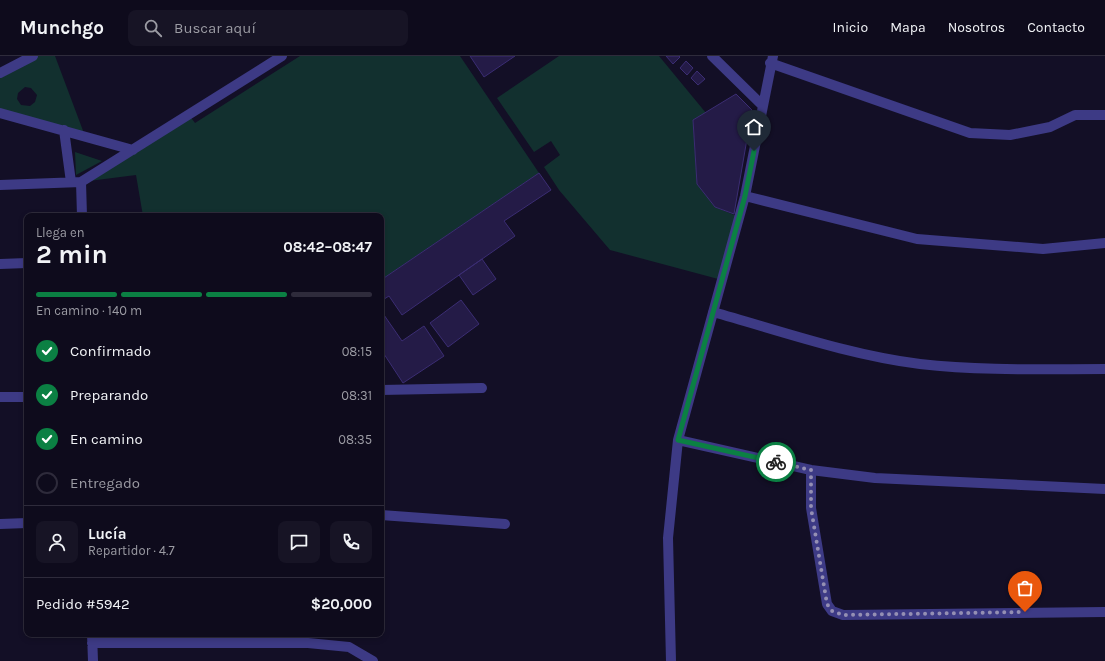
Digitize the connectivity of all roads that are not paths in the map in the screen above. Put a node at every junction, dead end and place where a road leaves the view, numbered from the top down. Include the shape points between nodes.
1 (33, 56) edge
2 (282, 56) edge
3 (712, 56) edge
4 (771, 60) edge
5 (0, 73) edge
6 (762, 106) junction
7 (0, 112) edge
8 (1105, 115) edge
9 (64, 130) junction
10 (133, 150) junction
11 (76, 182) junction
12 (0, 185) edge
13 (745, 196) junction
14 (81, 213) edge
15 (1105, 243) edge
16 (24, 263) edge
17 (0, 264) edge
18 (714, 312) junction
19 (1105, 369) edge
20 (482, 388) dead end
21 (384, 390) edge
22 (0, 397) edge
23 (24, 397) edge
24 (678, 440) junction
25 (811, 470) junction
26 (1105, 489) edge
27 (384, 515) edge
28 (24, 523) edge
29 (0, 524) edge
30 (505, 524) dead end
31 (1105, 612) edge
32 (92, 639) edge
33 (93, 661) edge
34 (373, 661) edge
35 (671, 661) edge

1 - 5 street
2 - 10 street
3 - 6 street
4 - 6 street
4 - 8 street via 970,133 1010,135 1050,127 1075,115
6 - 13 street
7 - 9 street
9 - 10 street
9 - 11 street
10 - 11 street
11 - 12 street
11 - 14 street
13 - 15 street via 917,239 1043,249
13 - 18 street
16 - 17 street
18 - 19 street via 844,350 919,364 984,369
18 - 24 street
20 - 21 street
22 - 23 street
24 - 25 street
24 - 35 street via 668,538
25 - 26 street via 875,478
25 - 31 street via 811,508 827,604 832,611 843,615
27 - 30 street
28 - 29 street
32 - 33 street
32 - 34 street via 308,642 349,647

